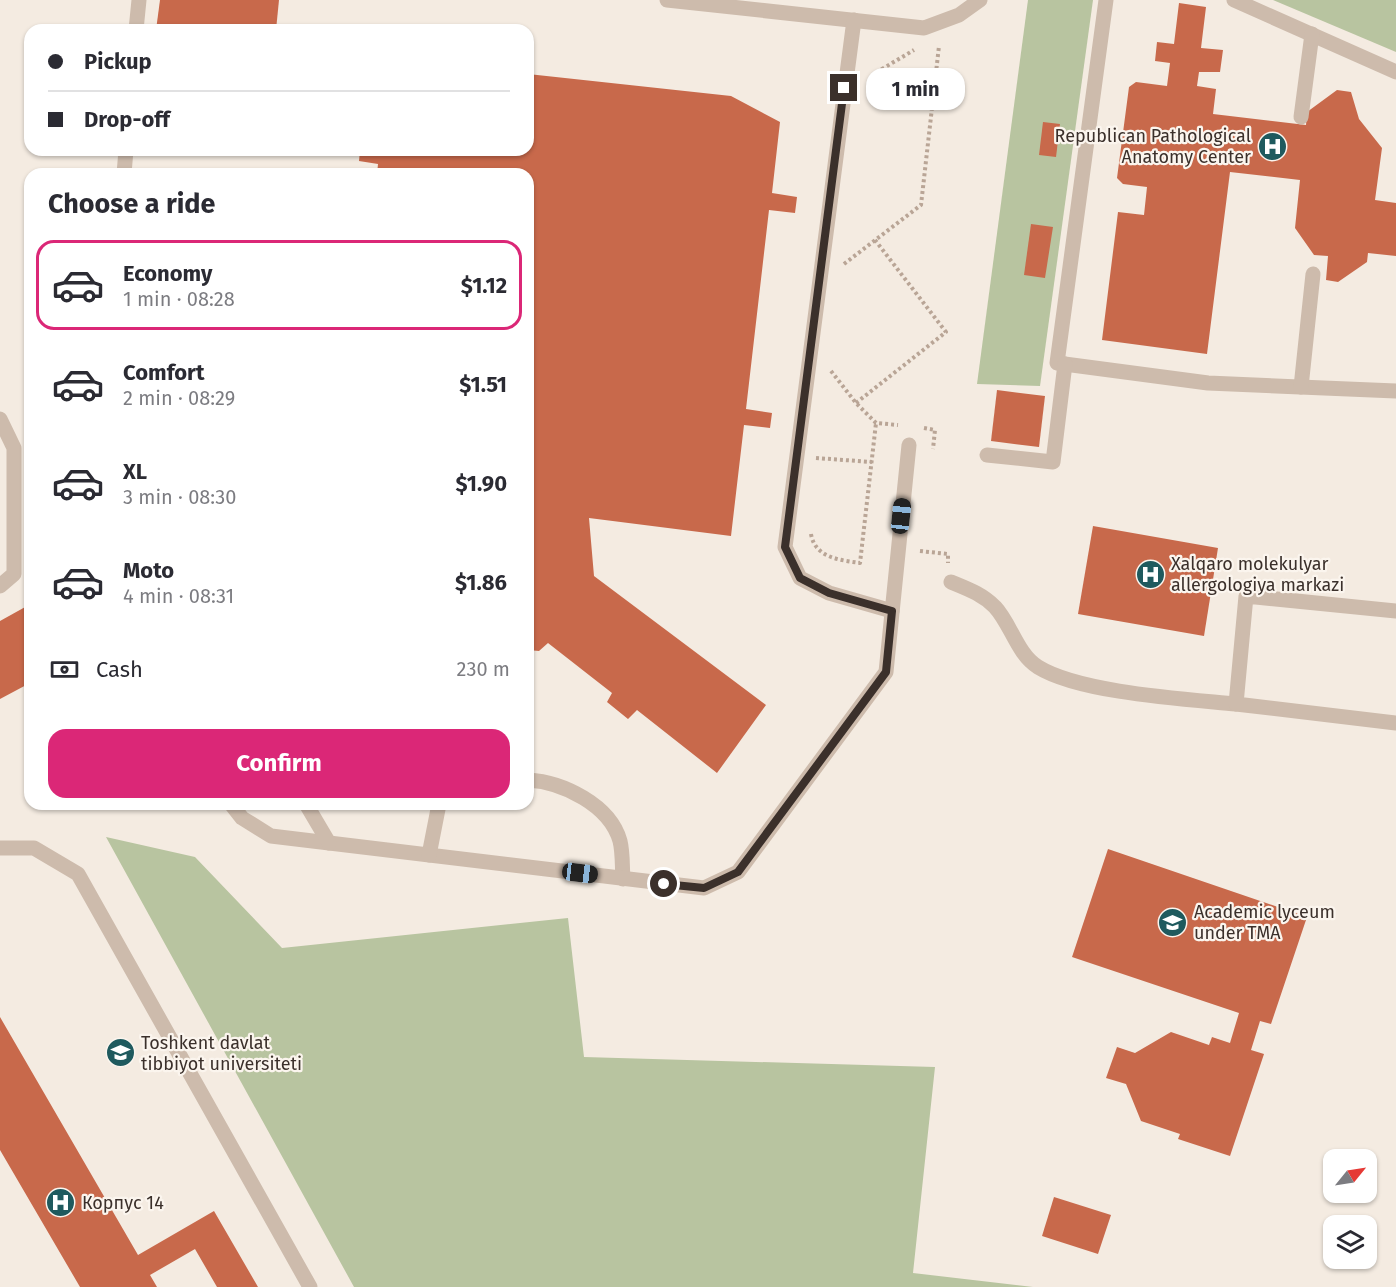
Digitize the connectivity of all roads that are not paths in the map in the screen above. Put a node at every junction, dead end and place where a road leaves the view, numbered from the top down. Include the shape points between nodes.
1 (139, 0) edge
2 (667, 0) edge
3 (980, 0) edge
4 (1106, 0) edge
5 (1234, 0) edge
6 (854, 20) junction
7 (137, 24) edge
8 (1312, 34) junction
9 (1396, 72) edge
10 (1301, 117) dead end
11 (1313, 274) dead end
12 (1065, 364) junction
13 (1301, 387) junction
14 (1396, 391) edge
15 (0, 419) edge
16 (909, 445) dead end
17 (987, 455) dead end
18 (950, 577) road end
19 (0, 586) edge
20 (892, 611) junction
21 (1396, 611) edge
22 (1236, 704) junction
23 (1396, 723) edge
24 (534, 780) edge
25 (236, 810) edge
26 (310, 810) edge
27 (438, 810) edge
28 (329, 843) junction
29 (0, 848) edge
30 (429, 855) junction
31 (623, 879) junction
32 (310, 1287) edge

1 - 7 lane
2 - 6 lane
3 - 6 lane via 958,15 924,28
4 - 12 lane via 1057,363
5 - 8 lane
6 - 20 lane via 785,547 800,578 829,593
8 - 9 lane
8 - 10 lane
11 - 13 lane
12 - 13 lane via 1208,383
12 - 17 lane via 1053,462
13 - 14 lane
15 - 19 lane via 15,448 14,574
16 - 20 lane
18 - 22 lane via 996,608 1036,666 1065,679
20 - 31 lane via 886,672 738,872 704,888
21 - 22 lane via 1246,596
22 - 23 lane
24 - 31 lane via 590,801 612,825 620,841
25 - 28 lane via 271,836
26 - 28 lane
27 - 30 lane
28 - 30 lane
29 - 32 lane via 34,849 78,874
30 - 31 lane

